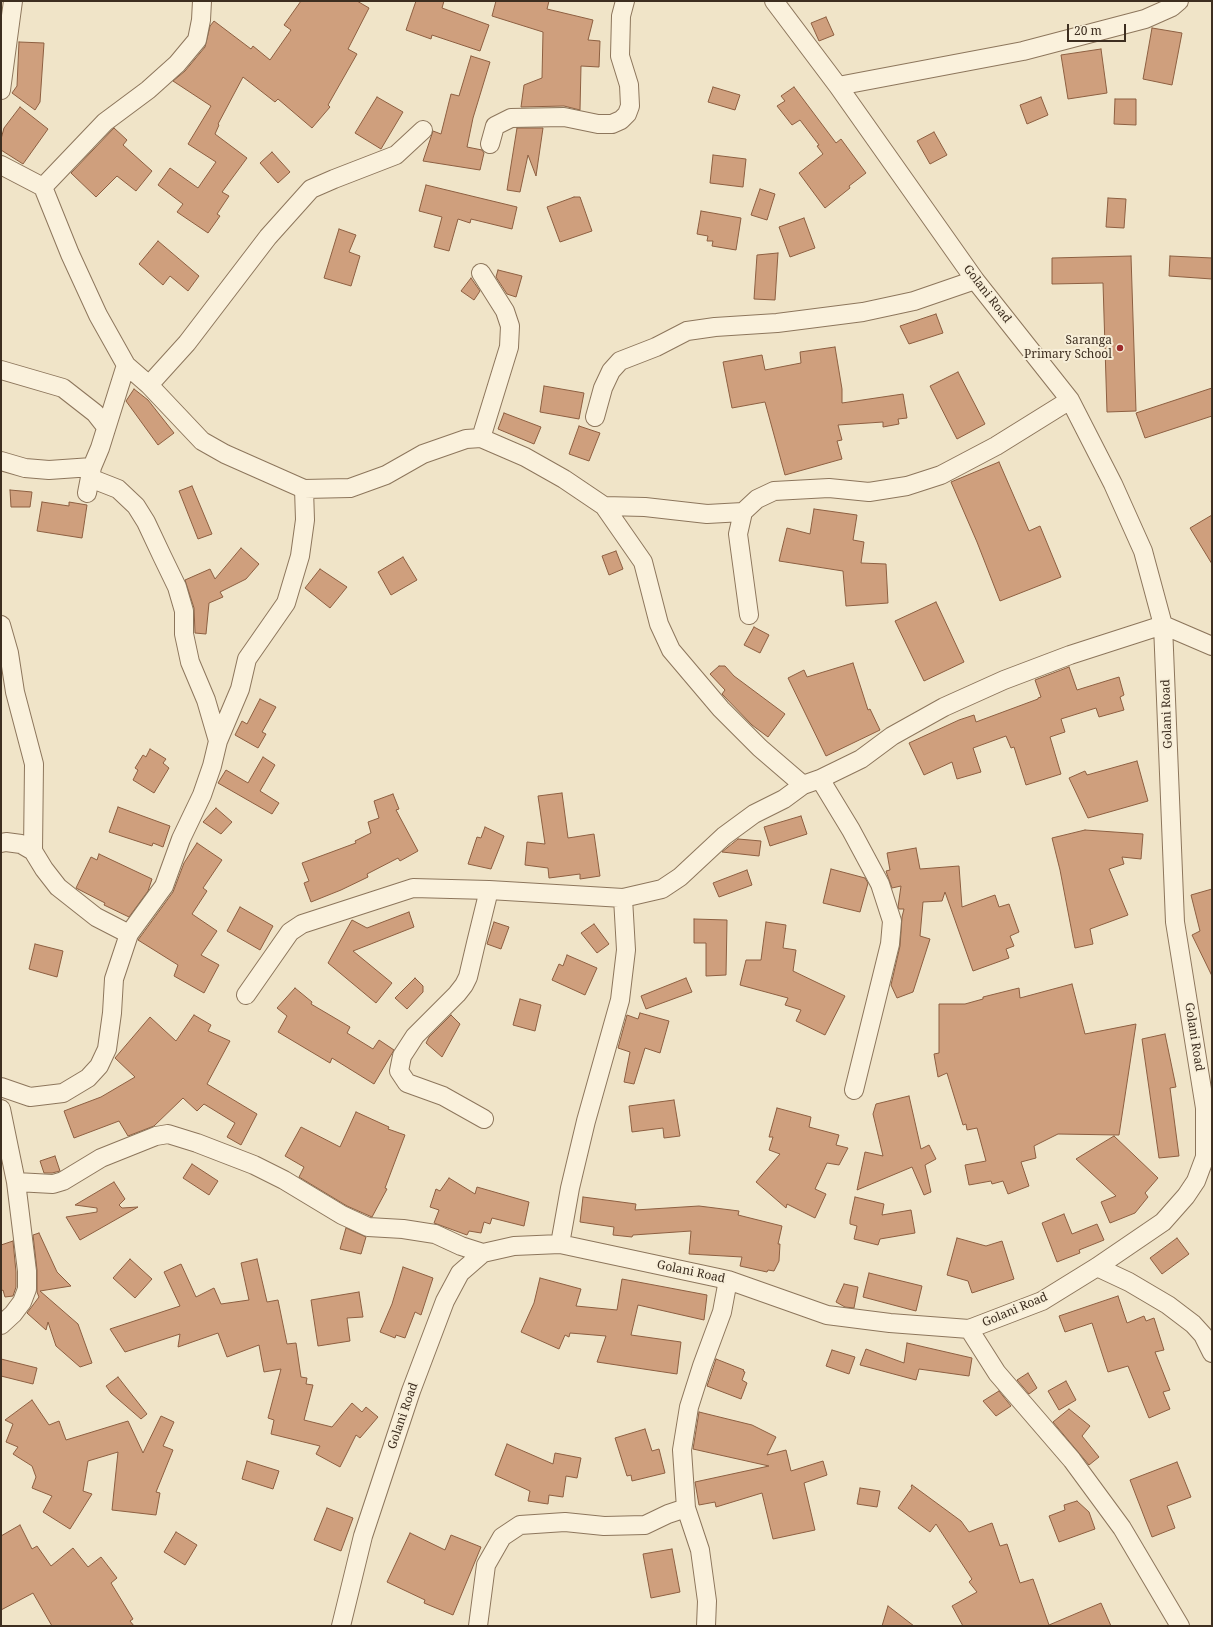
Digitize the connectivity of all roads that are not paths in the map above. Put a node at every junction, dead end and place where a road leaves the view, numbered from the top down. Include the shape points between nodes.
1 (13, 1) edge
2 (202, 1) edge
3 (625, 1) edge
4 (774, 1) edge
5 (1173, 3) edge
6 (838, 86) junction
7 (1, 90) edge
8 (423, 130) dead end
9 (490, 144) dead end
10 (1, 165) edge
11 (44, 187) junction
12 (481, 273) dead end
13 (975, 280) junction
14 (126, 365) junction
15 (1, 370) edge
16 (149, 385) junction
17 (1070, 400) junction
18 (595, 417) dead end
19 (106, 427) junction
20 (480, 438) junction
21 (1, 461) edge
22 (89, 479) junction
23 (304, 489) junction
24 (604, 506) junction
25 (743, 512) junction
26 (749, 615) dead end
27 (1, 625) edge
28 (1163, 625) junction
29 (1212, 646) edge
30 (218, 741) junction
31 (811, 782) junction
32 (1, 843) edge
33 (33, 851) junction
34 (489, 890) junction
35 (623, 898) junction
36 (129, 934) junction
37 (246, 995) dead end
38 (1, 1087) edge
39 (854, 1090) dead end
40 (1, 1109) edge
41 (484, 1119) dead end
42 (1209, 1156) edge
43 (16, 1182) junction
44 (560, 1244) junction
45 (483, 1254) junction
46 (1097, 1267) junction
47 (728, 1280) junction
48 (1, 1324) edge
49 (969, 1329) junction
50 (1212, 1353) edge
51 (686, 1508) junction
52 (341, 1626) edge
53 (478, 1626) edge
54 (706, 1626) edge
55 (1180, 1626) edge

1 - 7 street
2 - 11 street via 197,40 182,58 148,90 105,122
3 - 9 street via 621,16 620,56 629,85 630,106 627,114 612,124 598,124 564,117 511,118 495,126
4 - 6 street, Golani Road
5 - 6 street via 1145,20 1024,51
6 - 13 street, Golani Road
8 - 16 street via 396,155 311,189 268,237 187,344
10 - 11 street
11 - 14 street via 70,254 98,315
12 - 20 street via 505,311 510,326 509,347
13 - 17 street, Golani Road
13 - 18 street via 914,301 863,312 687,331 620,361 602,388
14 - 16 street
14 - 19 street
15 - 19 street via 63,388 95,412
16 - 23 street via 202,441
17 - 25 street via 996,446 941,475 906,486 869,492 829,488 774,491 757,499
17 - 28 street, Golani Road via 1113,484 1143,551
19 - 22 street
20 - 23 street via 466,439 423,454 386,475 350,488
20 - 24 street via 524,456 564,478
21 - 22 street via 25,468 49,470
22 - 30 street via 118,489 136,506 146,522 177,587 184,610 184,634 190,662 206,700
23 - 30 street via 300,556 286,603 247,659 240,689
24 - 25 street via 645,507 707,514
24 - 31 street via 643,562 659,624 671,650 721,709 760,748
25 - 26 street via 738,534
27 - 33 street via 10,653 15,692 34,764
28 - 29 street
28 - 31 street via 1070,655 1004,680 944,708 892,736 861,759
28 - 42 street, Golani Road via 1175,922 1205,1108
30 - 36 street via 202,795 181,839 164,886
31 - 35 street via 754,814 724,836 680,877 662,889
31 - 39 street via 851,830 880,884 892,921 890,944
32 - 33 street via 21,844
33 - 36 street via 58,887 96,917
34 - 35 street
34 - 37 street via 413,888 302,924 290,932
34 - 41 street via 464,985 415,1036 402,1056 398,1071 407,1083 443,1096
35 - 44 street via 626,950 620,1000 586,1121
36 - 38 street via 114,979 107,1049 99,1066 88,1078 63,1093 30,1096
40 - 43 street
42 - 46 street, Golani Road via 1186,1196 1163,1222
43 - 45 street via 53,1184 101,1158 156,1136 168,1134 254,1165 368,1227 435,1234
43 - 48 street via 27,1290 13,1314
44 - 45 street, Golani Road via 514,1246
44 - 47 street, Golani Road
45 - 52 street, Golani Road via 460,1273 445,1301 411,1391 363,1536
46 - 49 street, Golani Road via 1042,1301
46 - 50 street via 1129,1282 1194,1324
47 - 49 street, Golani Road via 828,1315
47 - 51 street via 722,1312 688,1407 682,1450
49 - 55 street via 997,1373 1072,1460 1122,1528
51 - 53 street via 645,1525 604,1526 565,1522 520,1525 502,1537 486,1565
51 - 54 street via 700,1550 707,1601

